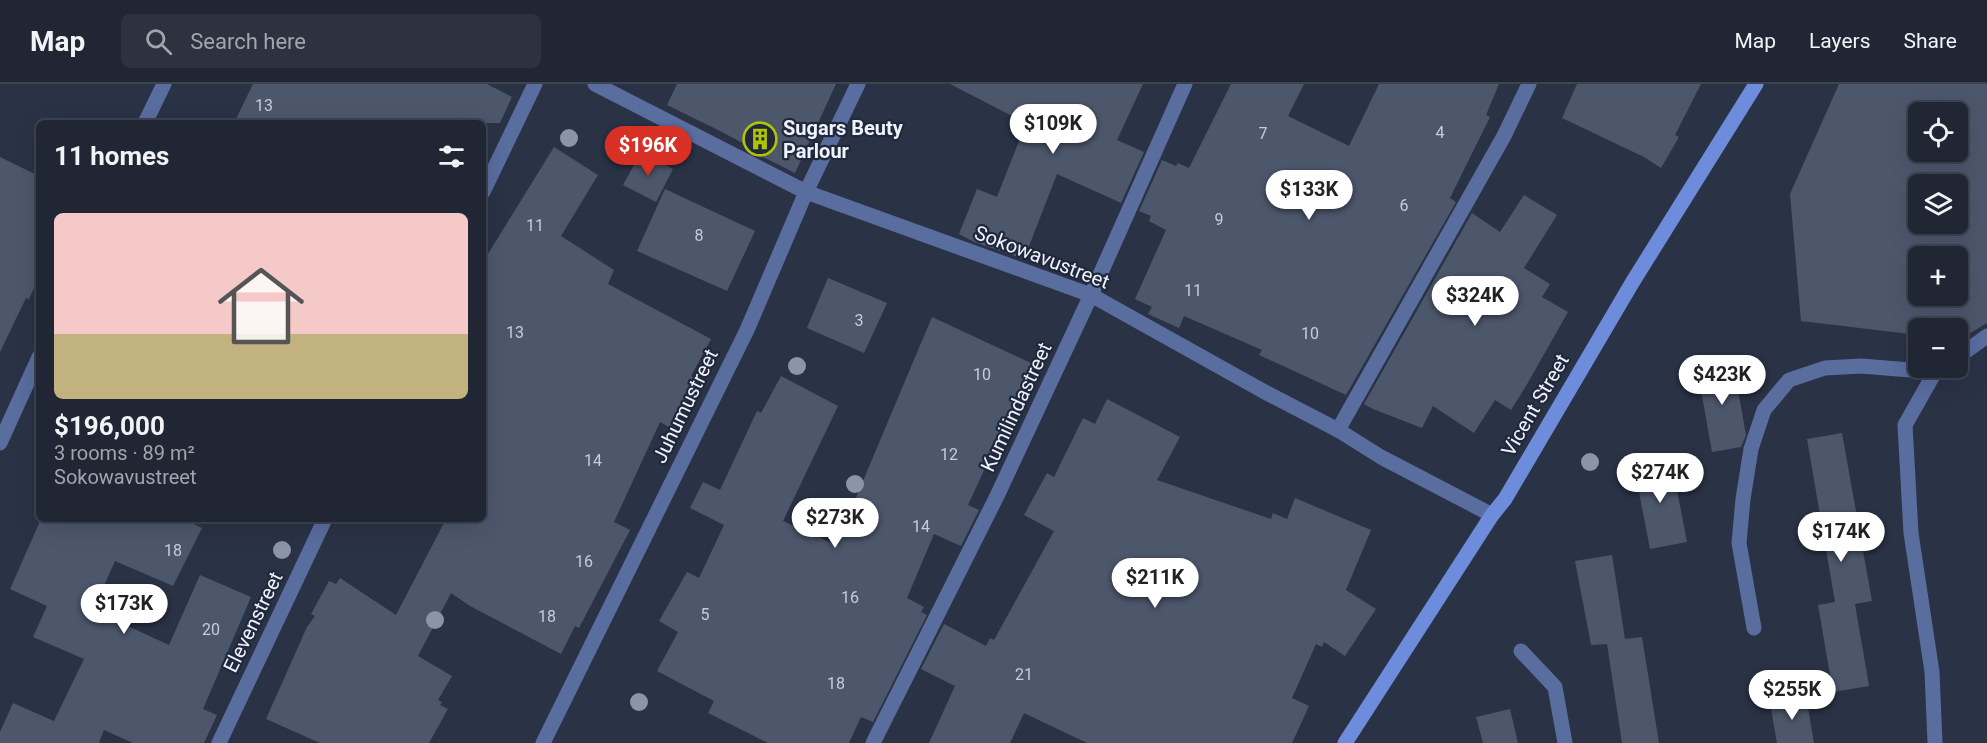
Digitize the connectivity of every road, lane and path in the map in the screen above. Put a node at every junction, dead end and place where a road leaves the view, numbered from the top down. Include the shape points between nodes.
1 (164, 84) edge
2 (535, 84) edge
3 (595, 84) edge
4 (858, 84) edge
5 (1185, 84) edge
6 (1529, 84) edge
7 (1756, 84) edge
8 (147, 120) edge
9 (486, 186) edge
10 (807, 192) junction
11 (1091, 295) junction
12 (1987, 336) edge
13 (1968, 350) edge
14 (36, 364) edge
15 (1908, 368) edge
16 (1934, 378) edge
17 (1338, 430) junction
18 (0, 443) edge
19 (1492, 515) junction
20 (324, 522) edge
21 (1754, 628) dead end
22 (1521, 651) dead end
23 (219, 743) edge
24 (543, 743) edge
25 (873, 743) edge
26 (1345, 743) edge
27 (1565, 743) edge
28 (1935, 743) edge

1 - 8 street
2 - 9 street
3 - 10 street, Sokowavustreet
4 - 10 street, Juhumustreet
5 - 11 street, Kumilindastreet
6 - 17 street via 1504,136
7 - 19 street, Vicent Street
10 - 11 street, Sokowavustreet
10 - 24 street, Juhumustreet via 747,330
11 - 17 street, Sokowavustreet
11 - 25 street, Kumilindastreet via 997,496
12 - 13 street
14 - 18 street
15 - 21 street via 1825,368 1789,380 1764,410 1751,449 1739,543
16 - 28 street via 1905,425 1911,533 1932,672
17 - 19 street, Sokowavustreet
19 - 26 street, Vicent Street
20 - 23 street, Elevenstreet
22 - 27 street via 1555,687

